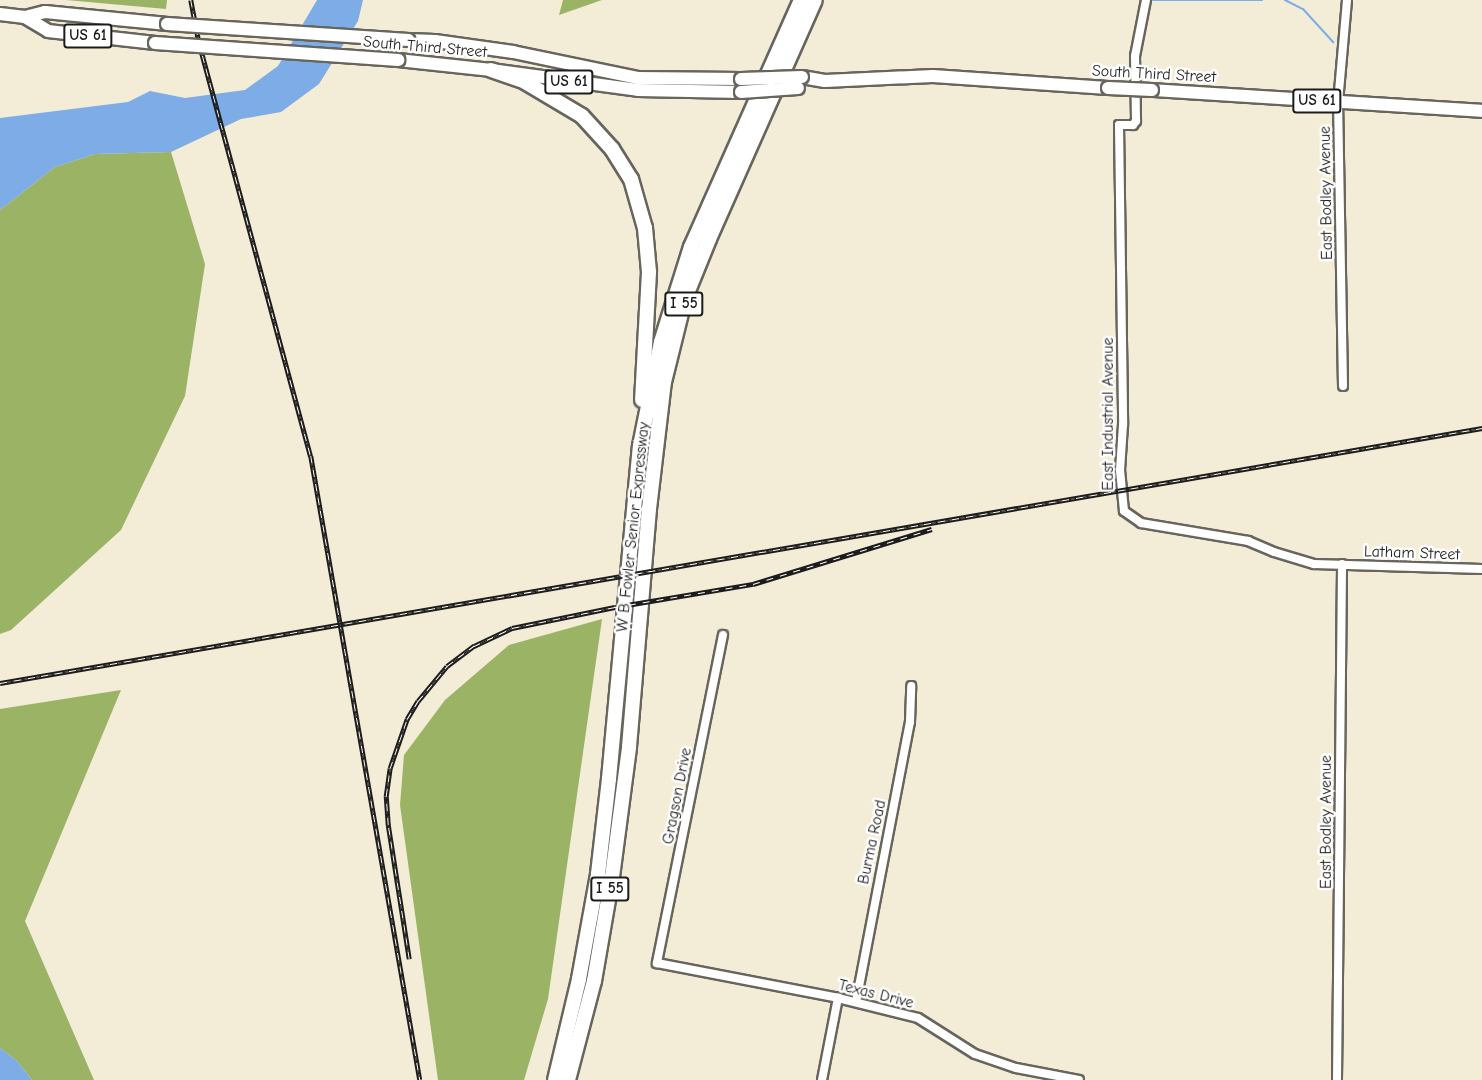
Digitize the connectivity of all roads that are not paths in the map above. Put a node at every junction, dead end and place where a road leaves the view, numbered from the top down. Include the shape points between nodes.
1 (801, 0) edge
2 (814, 0) edge
3 (1347, 0) edge
4 (1145, 3) edge
5 (0, 14) edge
6 (25, 17) junction
7 (491, 70) junction
8 (800, 83) junction
9 (1338, 103) junction
10 (1482, 111) edge
11 (1343, 386) dead end
12 (640, 446) junction
13 (1342, 564) junction
14 (1482, 569) edge
15 (723, 635) dead end
16 (911, 686) dead end
17 (657, 963) joint
18 (838, 998) junction
19 (856, 1002) junction
20 (555, 1080) edge
21 (568, 1080) edge
22 (822, 1080) edge
23 (1079, 1080) edge
24 (1337, 1080) edge

1 - 12 highway, W B Fowler Senior Expressway / I 55 via 691,247 661,342
2 - 21 highway, W B Fowler Senior Expressway / I 55 via 684,301 664,382 629,747 612,877 594,981
3 - 9 street, East Bodley Avenue
4 - 13 street, East Industrial Avenue via 1136,56 1136,121 1119,125 1123,425 1120,470 1124,511 1134,520 1153,526 1248,541 1314,564
5 - 6 main road, South Third Street / US 61
6 - 7 main road, South Third Street / US 61, bridge via 48,31 155,44
6 - 8 main road, South Third Street / US 61, bridge via 45,12 435,41 513,52 638,78
7 - 8 main road, South Third Street / US 61, bridge via 638,90 741,92
7 - 12 highway via 525,82 582,116 612,149 631,179 645,228 649,272
8 - 9 main road, South Third Street / US 61, bridge via 933,76
9 - 10 main road, South Third Street / US 61
9 - 11 street, East Bodley Avenue
12 - 20 highway, W B Fowler Senior Expressway / I 55 via 601,846 579,979
13 - 14 street, Latham Street
13 - 24 street, East Bodley Avenue
15 - 17 street, Gragson Drive
16 - 19 street, Burma Road via 910,722
17 - 18 street, Texas Drive
18 - 19 street, Texas Drive
18 - 22 street
19 - 23 street, Texas Drive via 918,1018 975,1054 995,1061

